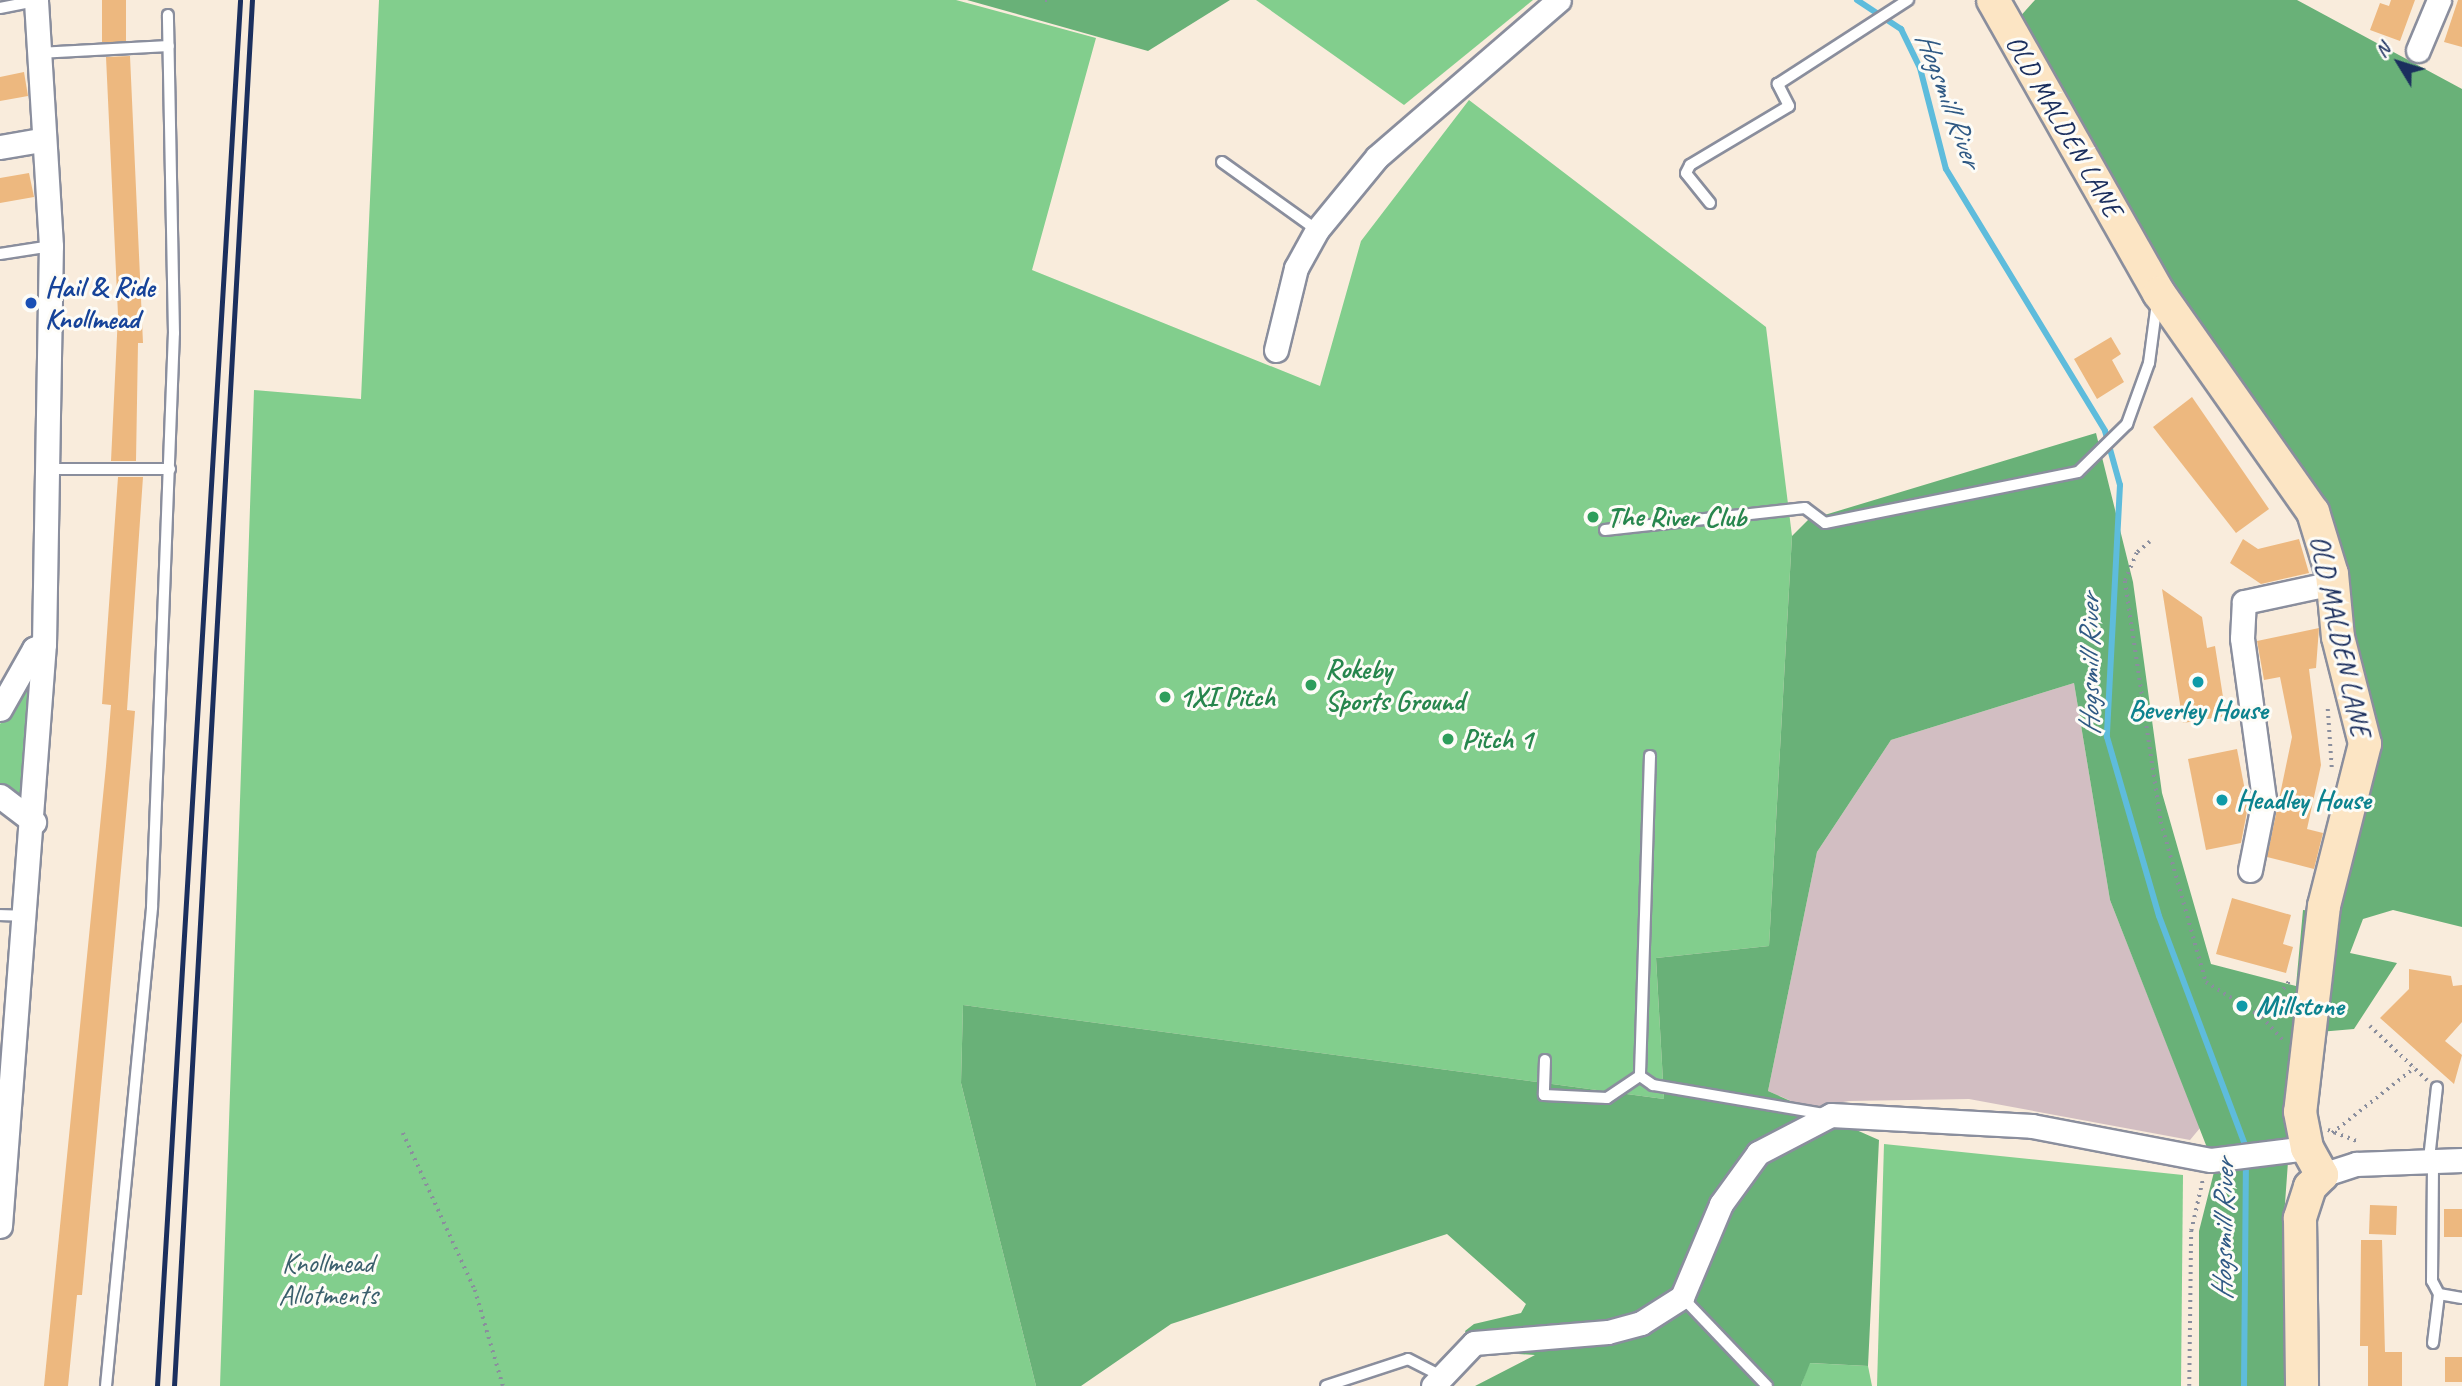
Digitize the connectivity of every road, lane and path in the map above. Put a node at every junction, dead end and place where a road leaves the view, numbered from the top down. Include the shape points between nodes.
1 (36, 0) edge
2 (1559, 0) edge
3 (1908, 0) edge
4 (1993, 0) edge
5 (2440, 0) edge
6 (0, 8) edge
7 (168, 15) dead end
8 (169, 46) junction
9 (2418, 50) dead end
10 (38, 53) junction
11 (41, 140) junction
12 (0, 147) edge
13 (1222, 162) dead end
14 (1710, 203) dead end
15 (1317, 230) junction
16 (51, 246) junction
17 (0, 254) edge
18 (2159, 293) junction
19 (1276, 350) dead end
20 (49, 469) junction
21 (170, 469) junction
22 (1605, 530) dead end
23 (2150, 542) dead end
24 (2333, 583) junction
25 (44, 644) junction
26 (0, 709) edge
27 (1650, 756) dead end
28 (0, 796) edge
29 (34, 822) junction
30 (2250, 870) dead end
31 (0, 915) edge
32 (24, 916) junction
33 (2370, 1026) dead end
34 (2288, 1045) dead end
35 (1545, 1059) dead end
36 (2414, 1068) junction
37 (1640, 1076) junction
38 (2437, 1087) joint
39 (2300, 1112) junction
40 (1831, 1115) junction
41 (403, 1133) dead end
42 (2365, 1143) dead end
43 (2320, 1152) junction
44 (2431, 1159) junction
45 (2211, 1160) junction
46 (2462, 1160) edge
47 (0, 1226) edge
48 (2439, 1294) junction
49 (1682, 1297) junction
50 (2462, 1298) edge
51 (2433, 1343) dead end
52 (1436, 1381) edge
53 (106, 1386) edge
54 (503, 1386) edge
55 (1326, 1386) edge
56 (1767, 1386) edge
57 (2189, 1386) edge
58 (2302, 1386) edge

1 - 6 lane
1 - 10 street
2 - 15 street via 1377,157
3 - 14 lane via 1778,84 1789,106 1690,166 1686,173
4 - 18 main road, OLD MALDEN LANE
5 - 9 street
7 - 8 lane
8 - 10 lane
8 - 21 lane
10 - 11 street
11 - 12 street
11 - 16 street
13 - 15 lane
15 - 19 street via 1296,268
16 - 17 lane
16 - 20 street
18 - 22 lane via 2149,363 2127,424 2078,472 1825,523 1805,508
18 - 24 main road, OLD MALDEN LANE via 2313,512
20 - 21 lane
20 - 25 street
21 - 53 lane via 152,907
23 - 34 path via 2125,581 2161,822 2206,982 2262,1017
24 - 30 street via 2244,602 2242,638 2264,799
24 - 39 main road, OLD MALDEN LANE via 2338,637 2365,744 2324,906
25 - 26 street via 34,649
25 - 29 street
27 - 37 lane
28 - 29 street
29 - 32 street
31 - 32 lane
32 - 47 street
33 - 36 path
35 - 37 lane via 1544,1095 1608,1098
36 - 38 path
36 - 43 path
37 - 40 lane via 1653,1085
38 - 44 lane
39 - 43 main road, OLD MALDEN LANE
39 - 43 path
40 - 45 street via 2032,1126
40 - 49 street via 1758,1153 1721,1204
41 - 54 path via 475,1290
42 - 43 path
43 - 44 street via 2356,1164
43 - 45 street
43 - 58 main road via 2300,1218
44 - 46 street
44 - 48 lane via 2432,1281
45 - 57 path via 2191,1231
48 - 50 lane
48 - 51 lane
49 - 52 street via 1641,1323 1608,1332 1474,1343
49 - 56 lane
52 - 55 lane via 1408,1359

